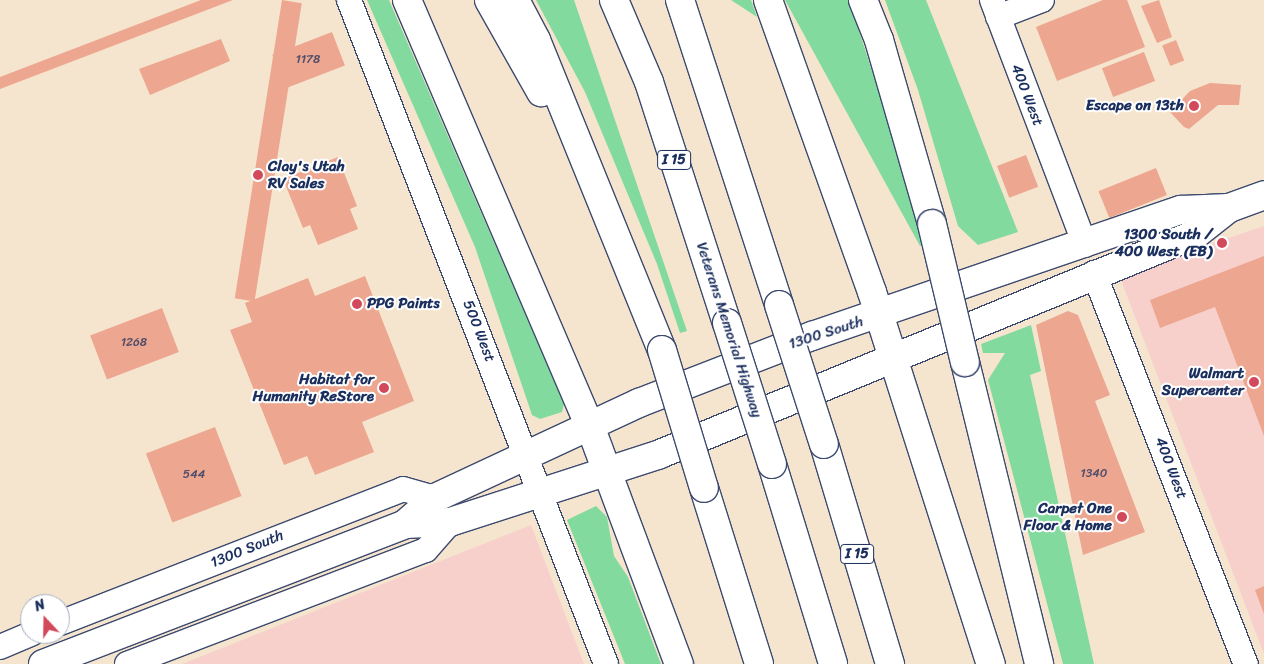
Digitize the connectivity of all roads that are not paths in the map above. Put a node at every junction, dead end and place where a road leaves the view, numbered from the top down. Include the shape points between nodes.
1 (348, 0) edge
2 (407, 0) edge
3 (489, 0) edge
4 (515, 0) edge
5 (614, 0) edge
6 (680, 0) edge
7 (768, 0) edge
8 (862, 0) edge
9 (1042, 0) edge
10 (995, 8) edge
11 (1264, 195) edge
12 (1216, 208) junction
13 (608, 216) junction
14 (1085, 245) junction
15 (1094, 273) junction
16 (880, 316) junction
17 (893, 360) junction
18 (590, 426) junction
19 (526, 456) junction
20 (608, 472) junction
21 (541, 494) junction
22 (435, 498) junction
23 (450, 522) junction
24 (405, 524) junction
25 (70, 619) edge
26 (20, 639) edge
27 (0, 647) edge
28 (43, 664) edge
29 (127, 664) edge
30 (606, 664) edge
31 (679, 664) edge
32 (759, 664) edge
33 (833, 664) edge
34 (890, 664) edge
35 (991, 664) edge
36 (1038, 664) edge
37 (1246, 664) edge

1 - 19 street, 500 West
2 - 18 main road
3 - 13 main road via 576,166
4 - 13 main road
5 - 33 main road, Veterans Memorial Highway / I 15, bridge via 649,82
6 - 34 main road, I 15, bridge via 824,444
7 - 16 main road
8 - 36 main road, bridge via 879,40 932,224
9 - 10 street
10 - 14 street, 400 West
11 - 12 main road, 1300 South
12 - 14 main road, 1300 South via 1181,210
12 - 15 main road, 1300 South via 1192,223 1122,249
13 - 32 main road, bridge via 662,350
14 - 16 main road, 1300 South
15 - 17 main road, 1300 South
15 - 37 street, 400 West
16 - 17 main road
16 - 18 main road, 1300 South via 812,336
17 - 20 main road, 1300 South
17 - 35 main road
18 - 19 main road, 1300 South
18 - 20 main road
19 - 21 street, 500 West
19 - 22 main road, 1300 South
20 - 21 main road, 1300 South
20 - 31 main road
21 - 23 main road, 1300 South
21 - 30 street, 500 West
22 - 24 main road, 1300 South
22 - 25 street, 1300 South via 403,489
23 - 24 main road, 1300 South
23 - 29 street via 426,550
24 - 28 main road, 1300 South
26 - 27 street

